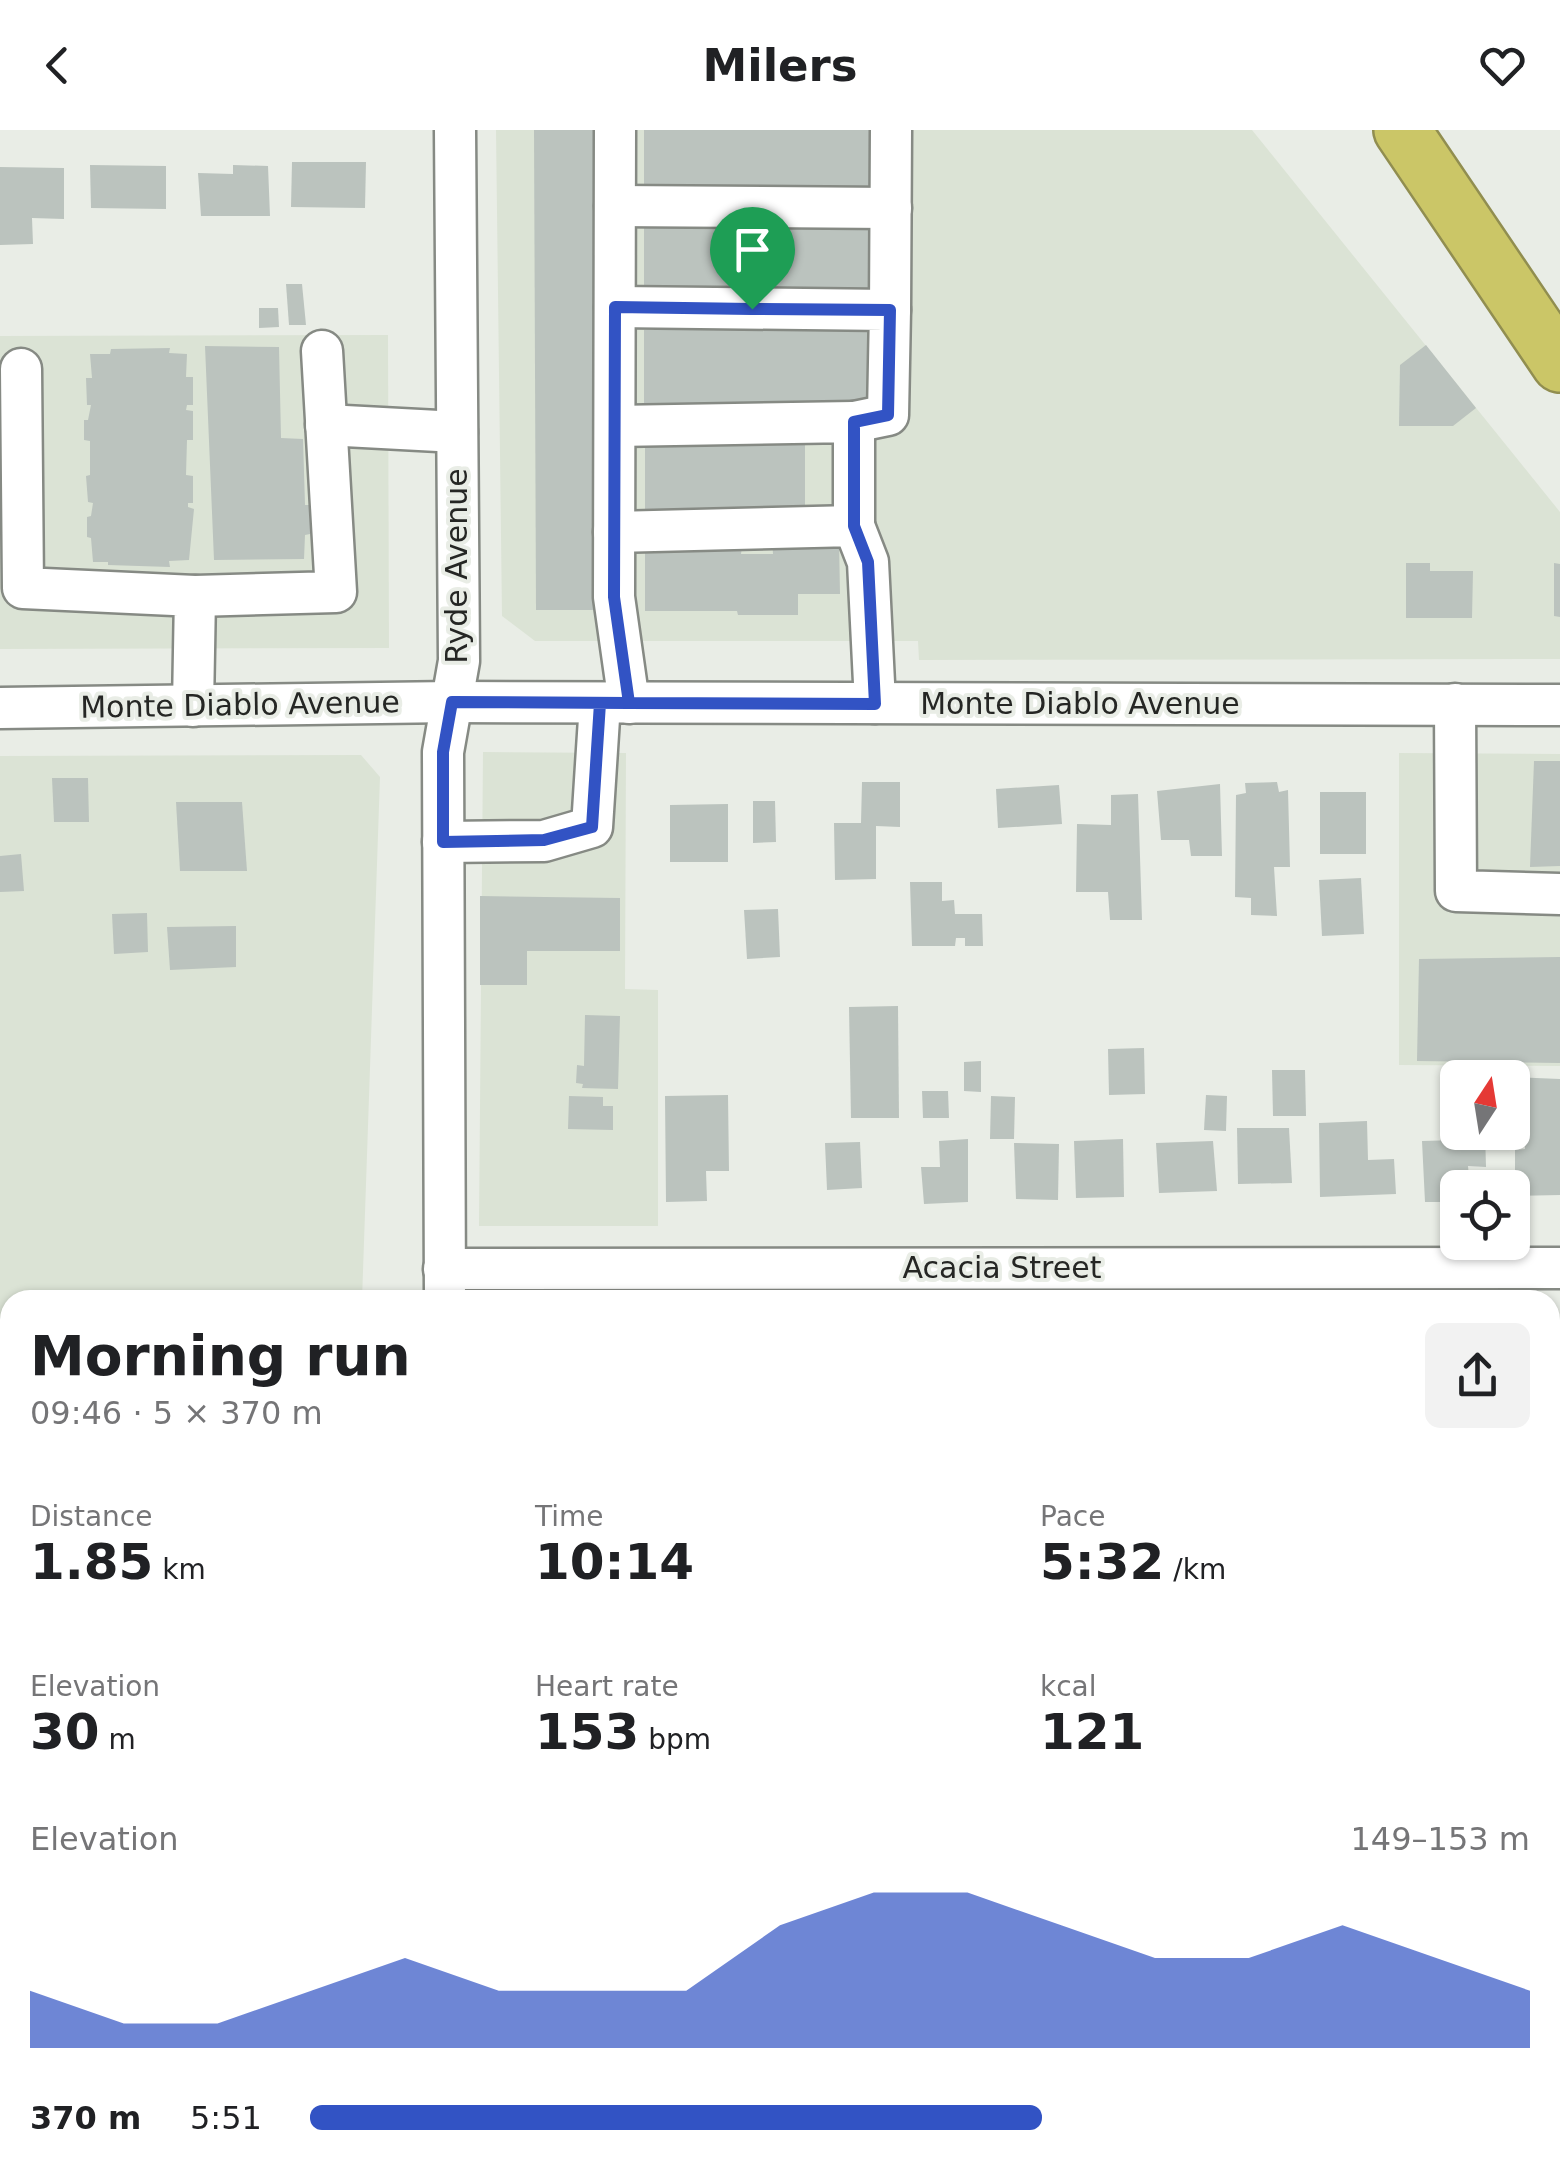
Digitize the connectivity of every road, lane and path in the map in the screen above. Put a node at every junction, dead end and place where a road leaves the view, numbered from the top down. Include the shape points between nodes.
1 (455, 130) edge
2 (615, 130) edge
3 (891, 130) edge
4 (1402, 130) edge
5 (615, 206) junction
6 (890, 208) junction
7 (615, 307) junction
8 (890, 310) junction
9 (322, 351) dead end
10 (1560, 364) edge
11 (21, 369) dead end
12 (854, 422) junction
13 (326, 425) junction
14 (614, 426) junction
15 (458, 432) junction
16 (854, 526) junction
17 (614, 532) junction
18 (195, 596) junction
19 (452, 702) junction
20 (614, 703) junction
21 (875, 704) junction
22 (1455, 704) junction
23 (1560, 705) edge
24 (193, 706) junction
25 (0, 708) edge
26 (443, 842) junction
27 (1560, 894) edge
28 (1560, 1268) edge
29 (444, 1284) edge

1 - 15 street, Ryde Avenue
2 - 5 street
3 - 6 street
4 - 10 highway
5 - 6 street
5 - 7 street
6 - 8 street
7 - 8 street
7 - 14 street
8 - 12 street via 888,415
9 - 13 street
11 - 18 street via 23,588
12 - 14 street
12 - 16 street
13 - 15 street
13 - 18 street via 336,592
14 - 17 street
15 - 19 street, Ryde Avenue via 459,662
16 - 17 street
16 - 21 street via 868,562
17 - 20 street
18 - 24 street
19 - 20 street, Monte Diablo Avenue
19 - 24 street, Monte Diablo Avenue
19 - 26 street, Ryde Avenue via 443,752
20 - 21 street, Monte Diablo Avenue
20 - 26 street via 592,827 544,840
21 - 22 street, Monte Diablo Avenue
22 - 23 street, Monte Diablo Avenue
22 - 27 street via 1456,891
24 - 25 street, Monte Diablo Avenue
26 - 29 street, Ryde Avenue
28 - 29 street, Acacia Street

